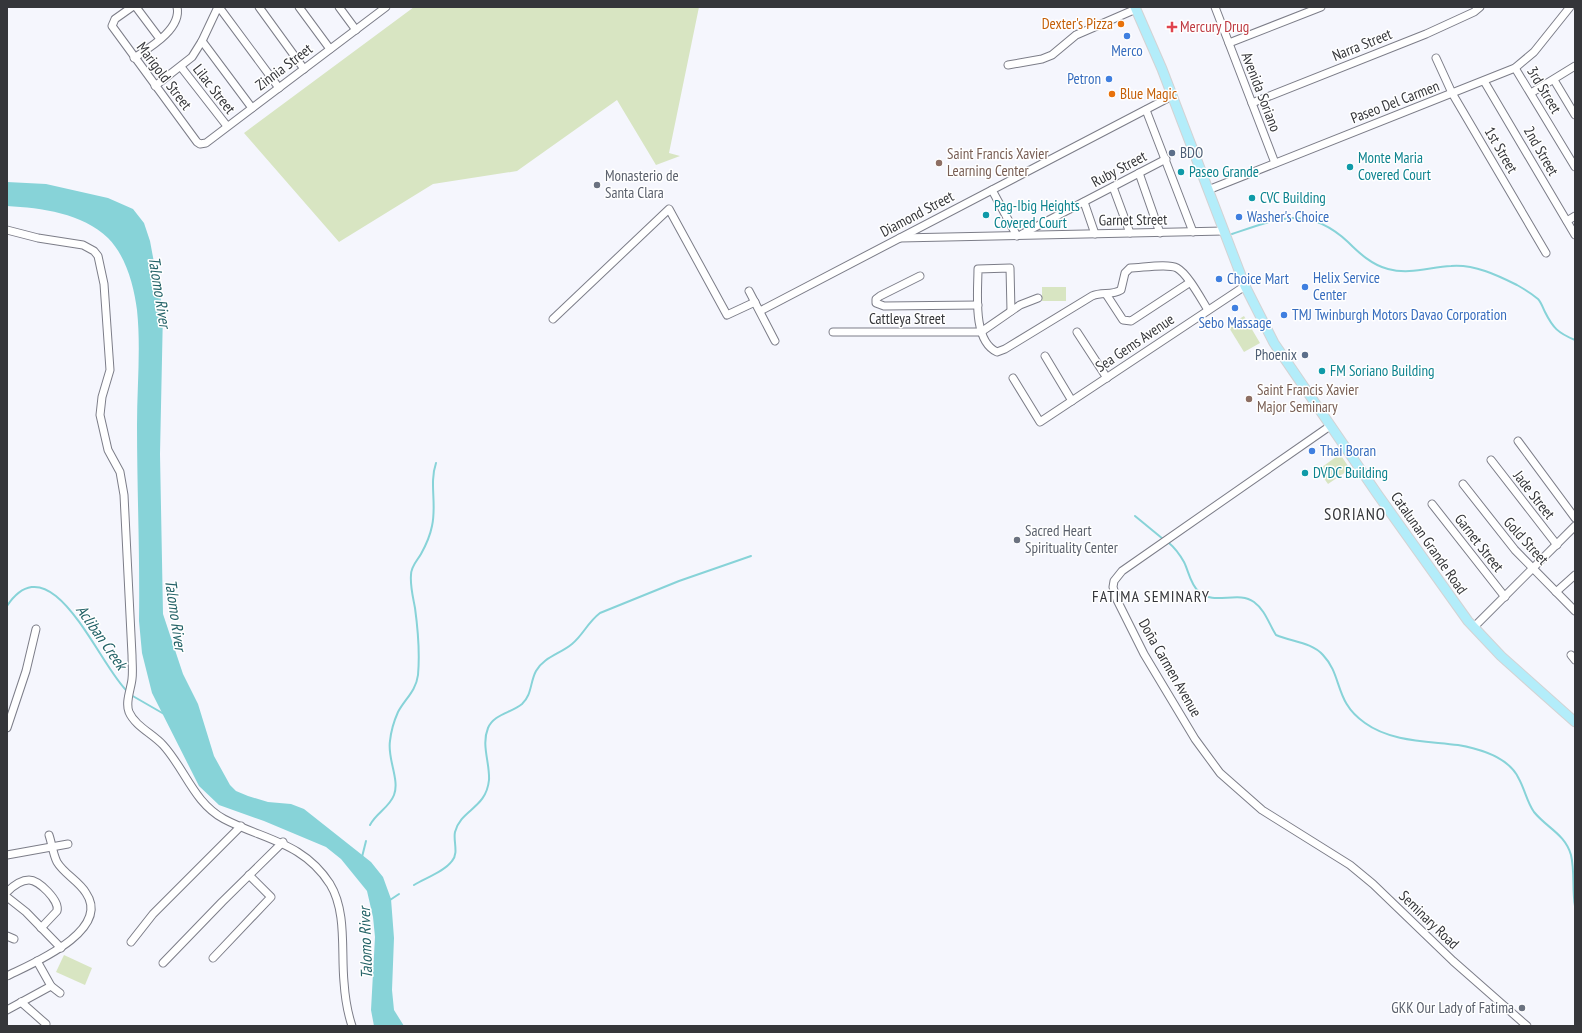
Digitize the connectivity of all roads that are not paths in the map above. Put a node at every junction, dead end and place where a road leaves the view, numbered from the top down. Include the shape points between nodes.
1 (132, 7) edge
2 (136, 7) edge
3 (177, 7) edge
4 (219, 7) edge
5 (259, 7) edge
6 (299, 7) edge
7 (339, 7) edge
8 (1215, 7) edge
9 (1321, 7) edge
10 (1480, 7) edge
11 (1570, 7) edge
12 (382, 8) edge
13 (1135, 8) edge
14 (356, 30) junction
15 (160, 39) junction
16 (202, 41) junction
17 (1229, 43) junction
18 (330, 49) junction
19 (134, 58) junction
20 (1436, 58) dead end
21 (1008, 66) dead end
22 (1575, 66) edge
23 (181, 67) junction
24 (1515, 68) junction
25 (304, 69) junction
26 (1554, 80) junction
27 (1484, 81) junction
28 (155, 86) junction
29 (279, 88) junction
30 (1452, 94) junction
31 (1531, 94) junction
32 (1172, 96) junction
33 (1252, 103) junction
34 (252, 108) junction
35 (1146, 110) junction
36 (1575, 115) edge
37 (227, 126) junction
38 (197, 142) joint
39 (1166, 159) junction
40 (1275, 163) junction
41 (1575, 166) edge
42 (1138, 173) junction
43 (1112, 187) junction
44 (992, 190) junction
45 (1208, 190) junction
46 (1084, 202) junction
47 (1575, 216) edge
48 (1566, 221) junction
49 (7, 230) edge
50 (1224, 231) junction
51 (1193, 232) junction
52 (1130, 233) junction
53 (1160, 233) junction
54 (1096, 234) junction
55 (1575, 235) edge
56 (1018, 236) junction
57 (899, 238) junction
58 (1546, 253) dead end
59 (920, 276) dead end
60 (1189, 283) junction
61 (1245, 286) junction
62 (749, 291) dead end
63 (1106, 294) junction
64 (1038, 298) dead end
65 (755, 302) junction
66 (978, 305) junction
67 (1208, 310) junction
68 (760, 311) junction
69 (1011, 311) junction
70 (554, 319) dead end
71 (833, 332) dead end
72 (982, 332) junction
73 (1077, 332) dead end
74 (776, 342) dead end
75 (1045, 356) dead end
76 (1013, 378) dead end
77 (1107, 378) junction
78 (1072, 401) junction
79 (1330, 426) junction
80 (1518, 441) dead end
81 (1491, 460) dead end
82 (1463, 484) dead end
83 (1432, 504) dead end
84 (1575, 518) edge
85 (1575, 526) edge
86 (1557, 545) junction
87 (1533, 569) junction
88 (1575, 576) edge
89 (1556, 592) junction
90 (1505, 597) junction
91 (1575, 611) edge
92 (1474, 627) junction
93 (36, 629) dead end
94 (1575, 722) edge
95 (7, 728) edge
96 (241, 826) junction
97 (50, 835) dead end
98 (1309, 839) joint
99 (282, 842) junction
100 (68, 844) dead end
101 (52, 847) junction
102 (7, 855) edge
103 (249, 875) junction
104 (7, 892) edge
105 (7, 897) edge
106 (41, 928) junction
107 (131, 942) dead end
108 (61, 948) junction
109 (213, 958) dead end
110 (37, 961) junction
111 (163, 963) dead end
112 (7, 976) edge
113 (51, 986) junction
114 (60, 993) dead end
115 (21, 1002) junction
116 (7, 1010) edge
117 (46, 1024) dead end
118 (352, 1026) edge
119 (1527, 1026) edge

1 - 19 street, Marigold Street via 111,24
2 - 15 street
3 - 15 street via 176,18 168,32
4 - 16 street
4 - 29 street
5 - 25 street
6 - 18 street
7 - 14 street
8 - 17 street, Avenida Soriano
9 - 17 street
10 - 33 street, Narra Street via 1426,34
11 - 24 street, Paseo Del Carmen via 1534,52
12 - 14 street, Zinnia Street
13 - 21 street via 1076,35 1052,55
13 - 32 main road, Catalunan Grande Road
14 - 18 street, Zinnia Street
15 - 19 street
16 - 23 street via 192,57
16 - 34 street
17 - 33 street, Avenida Soriano
18 - 25 street, Zinnia Street
19 - 28 street, Marigold Street
20 - 30 street, 1st Street
22 - 26 street
23 - 28 street
23 - 37 street, Lilac Street
24 - 27 street, Paseo Del Carmen
24 - 31 street, 3rd Street
25 - 29 street, Zinnia Street
26 - 31 street
26 - 36 street
27 - 30 street, Paseo Del Carmen
27 - 48 street, 2nd Street
28 - 38 street, Marigold Street
29 - 34 street, Zinnia Street
30 - 40 street, Paseo Del Carmen
30 - 58 street, 1st Street
31 - 41 street, 3rd Street
32 - 35 street, Diamond Street
32 - 45 main road, Catalunan Grande Road
33 - 40 street, Avenida Soriano
34 - 37 street, Zinnia Street
35 - 39 street
35 - 44 street, Diamond Street
37 - 38 street, Zinnia Street via 206,143
39 - 42 street, Ruby Street
39 - 51 street
40 - 45 street, Paseo Del Carmen
42 - 43 street, Ruby Street
42 - 53 street
43 - 46 street, Ruby Street
43 - 52 street
44 - 56 street
44 - 57 street, Diamond Street
45 - 50 main road, Catalunan Grande Road
46 - 54 street
46 - 56 street, Ruby Street
47 - 48 street
48 - 55 street, 2nd Street
49 - 96 street via 38,238 83,244 94,251 100,263 110,370 100,415 108,450 116,462 122,481 132,680 128,701 129,712 168,750 203,802 216,814
50 - 51 street, Garnet Street
50 - 61 main road, Catalunan Grande Road
51 - 53 street, Garnet Street
52 - 53 street, Garnet Street
52 - 54 street, Garnet Street
54 - 56 street, Garnet Street
56 - 57 street, Garnet Street
57 - 68 street, Diamond Street
59 - 66 street via 880,296 876,303 884,306
60 - 63 street via 1180,271 1173,267 1130,268 1125,273 1121,290
60 - 63 street via 1131,321 1123,320
60 - 67 street
61 - 67 street, Sea Gems Avenue
61 - 79 main road, Catalunan Grande Road via 1274,343
62 - 65 street
63 - 72 street via 1092,296 1001,351 994,351
64 - 69 street
65 - 68 street
65 - 70 street via 727,315 670,209
66 - 69 street via 978,269 1010,268
66 - 72 street
67 - 77 street, Sea Gems Avenue
68 - 74 street
69 - 72 street
71 - 72 street, Cattleya Street
73 - 77 street
75 - 78 street
76 - 78 street, Sea Gems Avenue via 1040,422
77 - 78 street, Sea Gems Avenue
79 - 92 main road, Catalunan Grande Road
79 - 98 street, Doña Carmen Avenue via 1122,571 1114,581 1113,587 1122,612 1144,654 1210,761 1233,786 1262,810
80 - 84 street
81 - 86 street, Jade Street
82 - 87 street, Gold Street
83 - 90 street, Garnet Street
85 - 86 street
86 - 87 street
87 - 89 street, Gold Street
87 - 90 street
88 - 89 street
89 - 91 street, Gold Street
90 - 92 street
92 - 94 main road, Catalunan Grande Road via 1506,661
93 - 95 street via 26,671
96 - 99 street
96 - 107 street via 154,914
97 - 101 street
98 - 119 street, Seminary Road via 1350,865 1373,884 1453,961
99 - 103 street
99 - 118 street via 320,872 330,884 337,900 346,1001
100 - 101 street
101 - 102 street
101 - 108 street via 59,865 85,891 90,905 88,921
103 - 109 street via 271,897
103 - 111 street
104 - 106 street via 22,881 34,880 56,901 57,911
105 - 106 street
106 - 108 street
108 - 110 street
110 - 112 street
110 - 113 street
113 - 114 street
113 - 115 street
115 - 116 street
115 - 117 street

